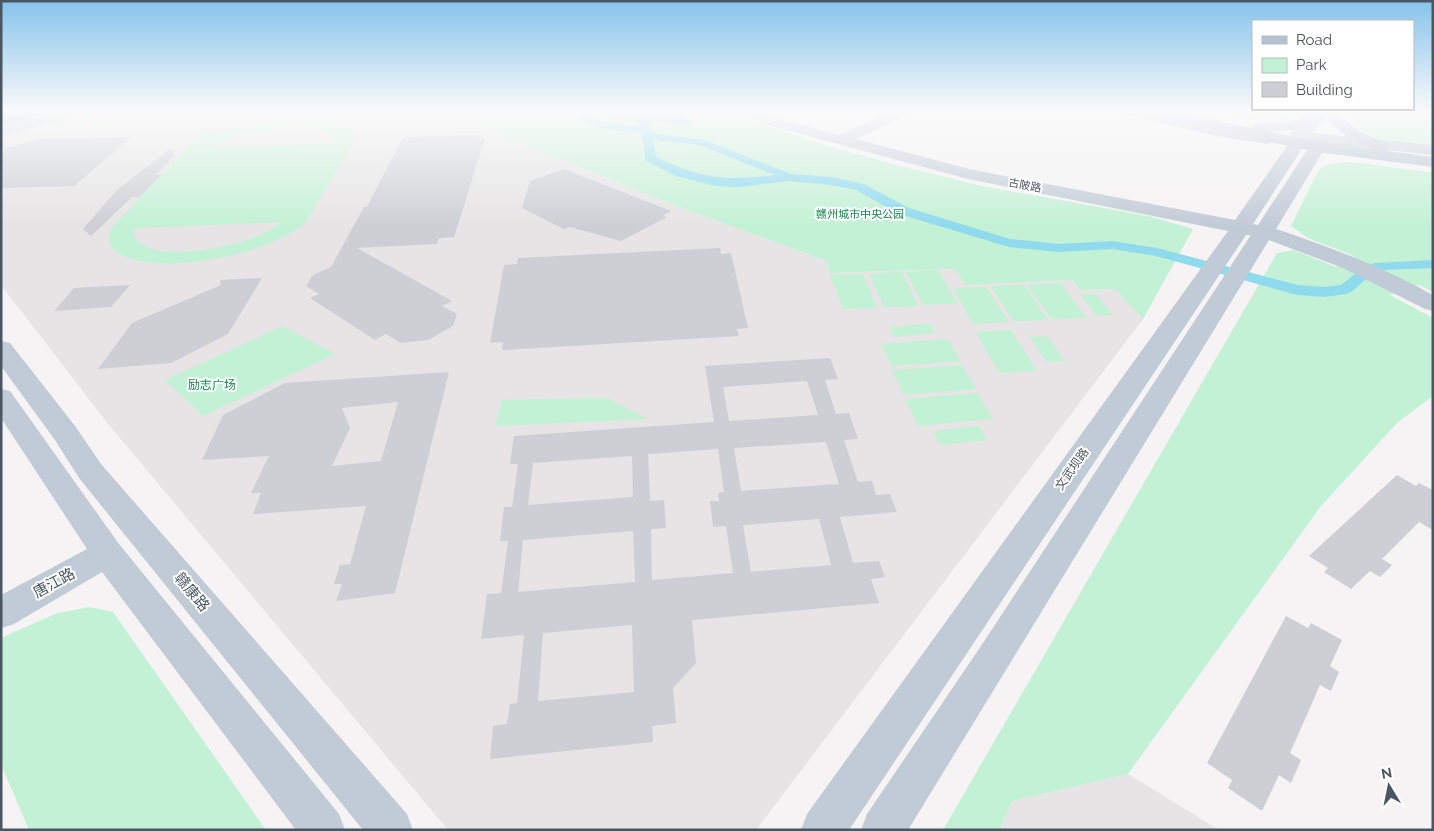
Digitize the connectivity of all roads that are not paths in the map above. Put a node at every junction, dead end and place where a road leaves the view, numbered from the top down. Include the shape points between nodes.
1 (878, 150) edge
2 (1280, 150) edge
3 (1302, 150) edge
4 (1307, 150) edge
5 (1315, 150) edge
6 (1382, 150) junction
7 (1433, 150) edge
8 (1347, 153) junction
9 (1433, 156) edge
10 (1286, 162) junction
11 (1433, 162) edge
12 (1433, 167) edge
13 (1236, 234) junction
14 (1260, 240) junction
15 (1210, 292) junction
16 (1433, 304) edge
17 (1, 348) edge
18 (1, 397) edge
19 (107, 553) junction
20 (1, 613) edge
21 (323, 830) edge
22 (391, 830) edge
23 (823, 830) edge
24 (882, 830) edge

1 - 13 main road, 古陂路 via 968,174
2 - 10 main road
3 - 10 main road, 文武坝路
4 - 14 main road, 文武坝路
5 - 8 main road via 1321,156
6 - 7 main road
6 - 8 main road
6 - 9 main road
6 - 11 main road
8 - 12 main road
10 - 13 main road, 文武坝路
13 - 14 main road, 古陂路
13 - 15 main road, 文武坝路
14 - 15 main road, 文武坝路
14 - 16 main road, 古陂路 via 1312,247
15 - 23 main road, 文武坝路
15 - 24 main road, 文武坝路
17 - 22 main road, 赣康路 via 90,471
18 - 19 main road
19 - 20 main road, 唐江路
19 - 21 main road

